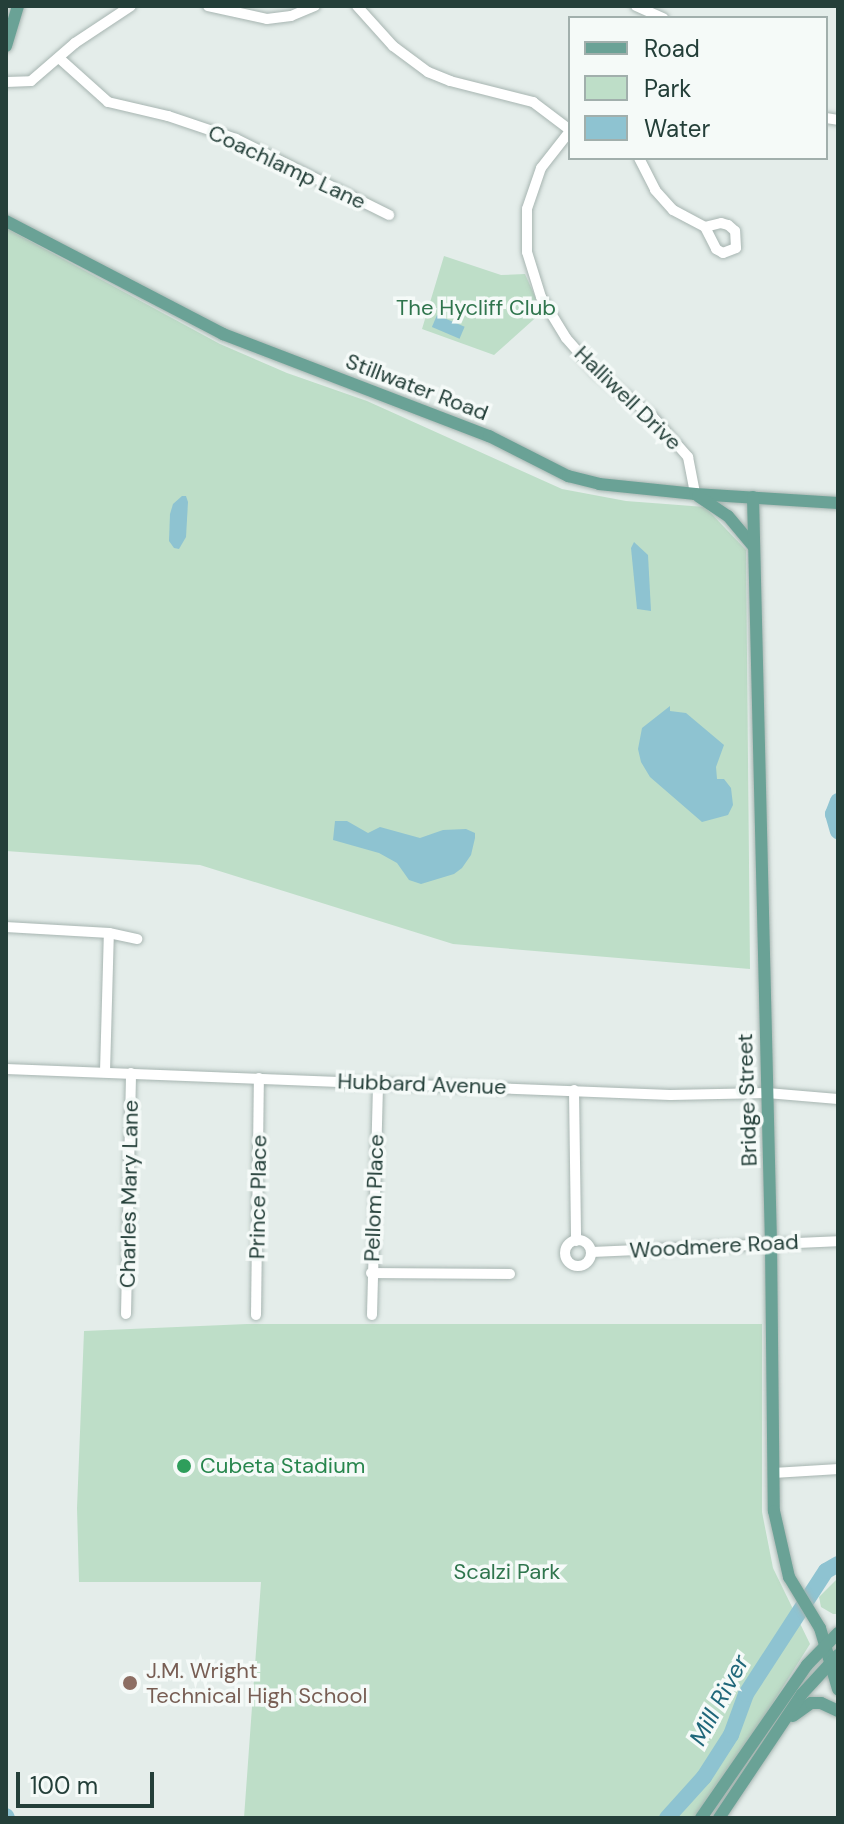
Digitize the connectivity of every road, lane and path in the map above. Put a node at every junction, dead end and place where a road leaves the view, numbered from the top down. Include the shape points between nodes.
1 (18, 6) edge
2 (131, 6) edge
3 (208, 6) edge
4 (315, 6) edge
5 (357, 6) edge
6 (6, 46) edge
7 (59, 58) junction
8 (6, 82) edge
9 (568, 128) edge
10 (568, 133) edge
11 (640, 160) edge
12 (389, 215) dead end
13 (6, 221) edge
14 (705, 227) dead end
15 (695, 494) junction
16 (753, 497) junction
17 (838, 503) edge
18 (754, 547) junction
19 (6, 927) edge
20 (109, 933) junction
21 (137, 939) dead end
22 (6, 1069) edge
23 (105, 1072) junction
24 (131, 1073) junction
25 (259, 1078) junction
26 (378, 1082) junction
27 (574, 1090) junction
28 (767, 1093) junction
29 (838, 1099) edge
30 (576, 1241) junction
31 (838, 1241) edge
32 (771, 1243) junction
33 (591, 1252) junction
34 (371, 1273) junction
35 (510, 1274) dead end
36 (126, 1314) dead end
37 (256, 1315) dead end
38 (372, 1315) dead end
39 (838, 1469) edge
40 (774, 1473) junction
41 (838, 1633) edge
42 (825, 1644) junction
43 (834, 1658) edge
44 (838, 1689) edge
45 (838, 1711) edge
46 (779, 1730) junction
47 (701, 1818) edge
48 (719, 1818) edge

1 - 6 main road
2 - 7 street
3 - 4 street via 267,19
5 - 9 street via 393,46 428,72 533,102
7 - 8 street via 31,81
7 - 12 street, Coachlamp Lane via 108,102 236,139
10 - 15 street, Halliwell Drive via 541,168 527,209 527,252 541,297 595,371 652,416 688,457
11 - 14 street via 655,190 673,210
13 - 15 main road, Stillwater Road via 214,330 489,436 568,476
15 - 16 main road, Stillwater Road
15 - 18 main road via 728,516
16 - 17 main road, Stillwater Road
16 - 18 main road, Bridge Street
18 - 28 main road, Bridge Street
19 - 20 street
20 - 21 street
20 - 23 street
22 - 23 street, Hubbard Avenue
23 - 24 street, Hubbard Avenue
24 - 25 street, Hubbard Avenue
24 - 36 street, Charles Mary Lane
25 - 26 street, Hubbard Avenue
25 - 37 street, Prince Place
26 - 27 street, Hubbard Avenue
26 - 34 street, Pellom Place
27 - 28 street, Hubbard Avenue
27 - 30 street, Woodmere Road
28 - 29 street, Hubbard Avenue
28 - 32 main road, Bridge Street
30 - 33 street via 586,1243
30 - 33 street, Woodmere Road via 565,1252 571,1264 584,1264
31 - 32 street, Woodmere Road
32 - 33 street, Woodmere Road
32 - 40 main road, Bridge Street
34 - 35 street
34 - 38 street, Pellom Place
39 - 40 street
40 - 42 main road, Bridge Street via 778,1540 789,1577
41 - 42 main road
42 - 43 main road, Bridge Street
42 - 47 main road
43 - 44 main road, Bridge Street
43 - 46 main road
45 - 46 main road via 811,1703
46 - 48 main road

